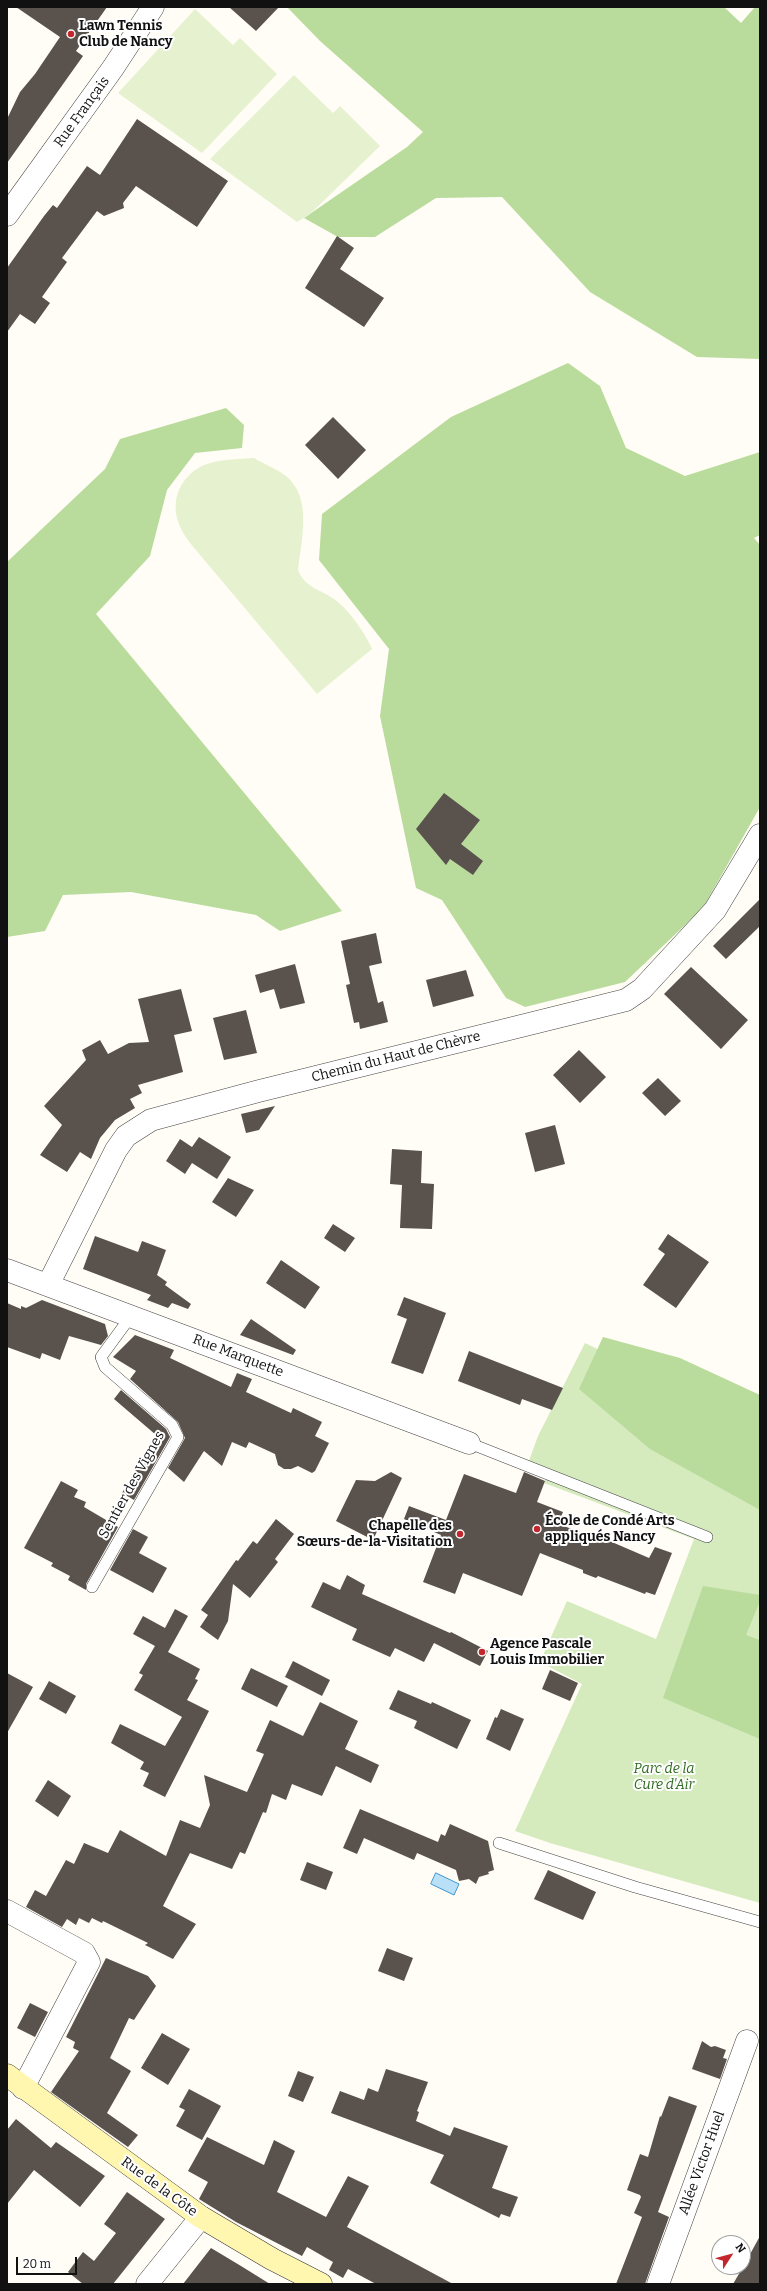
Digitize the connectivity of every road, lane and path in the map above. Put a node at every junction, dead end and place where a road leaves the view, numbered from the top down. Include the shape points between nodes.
1 (153, 7) edge
2 (7, 215) edge
3 (760, 835) edge
4 (7, 1270) edge
5 (48, 1285) junction
6 (131, 1316) junction
7 (470, 1442) joint
8 (707, 1537) dead end
9 (92, 1587) dead end
10 (499, 1843) dead end
11 (7, 1911) edge
12 (760, 1922) edge
13 (747, 2041) dead end
14 (13, 2082) edge
15 (201, 2217) junction
16 (147, 2284) edge
17 (321, 2284) edge
18 (658, 2284) edge

1 - 2 street, Rue Français via 113,68
3 - 5 street, Chemin du Haut de Chèvre via 715,910 642,989 626,1000 259,1090 166,1115 141,1125 126,1136 108,1163
4 - 5 street, Rue Marquette
5 - 6 street, Rue Marquette
6 - 7 street, Rue Marquette
6 - 9 lane, Sentier des Vignes via 101,1357 101,1362 172,1425 178,1437
7 - 8 lane
10 - 12 lane via 635,1887
11 - 14 street via 84,1952 88,1958 87,1968
13 - 18 street, Allée Victor Huel
14 - 15 street, Rue de la Côte
15 - 16 street
15 - 17 street, Rue de la Côte via 272,2259

